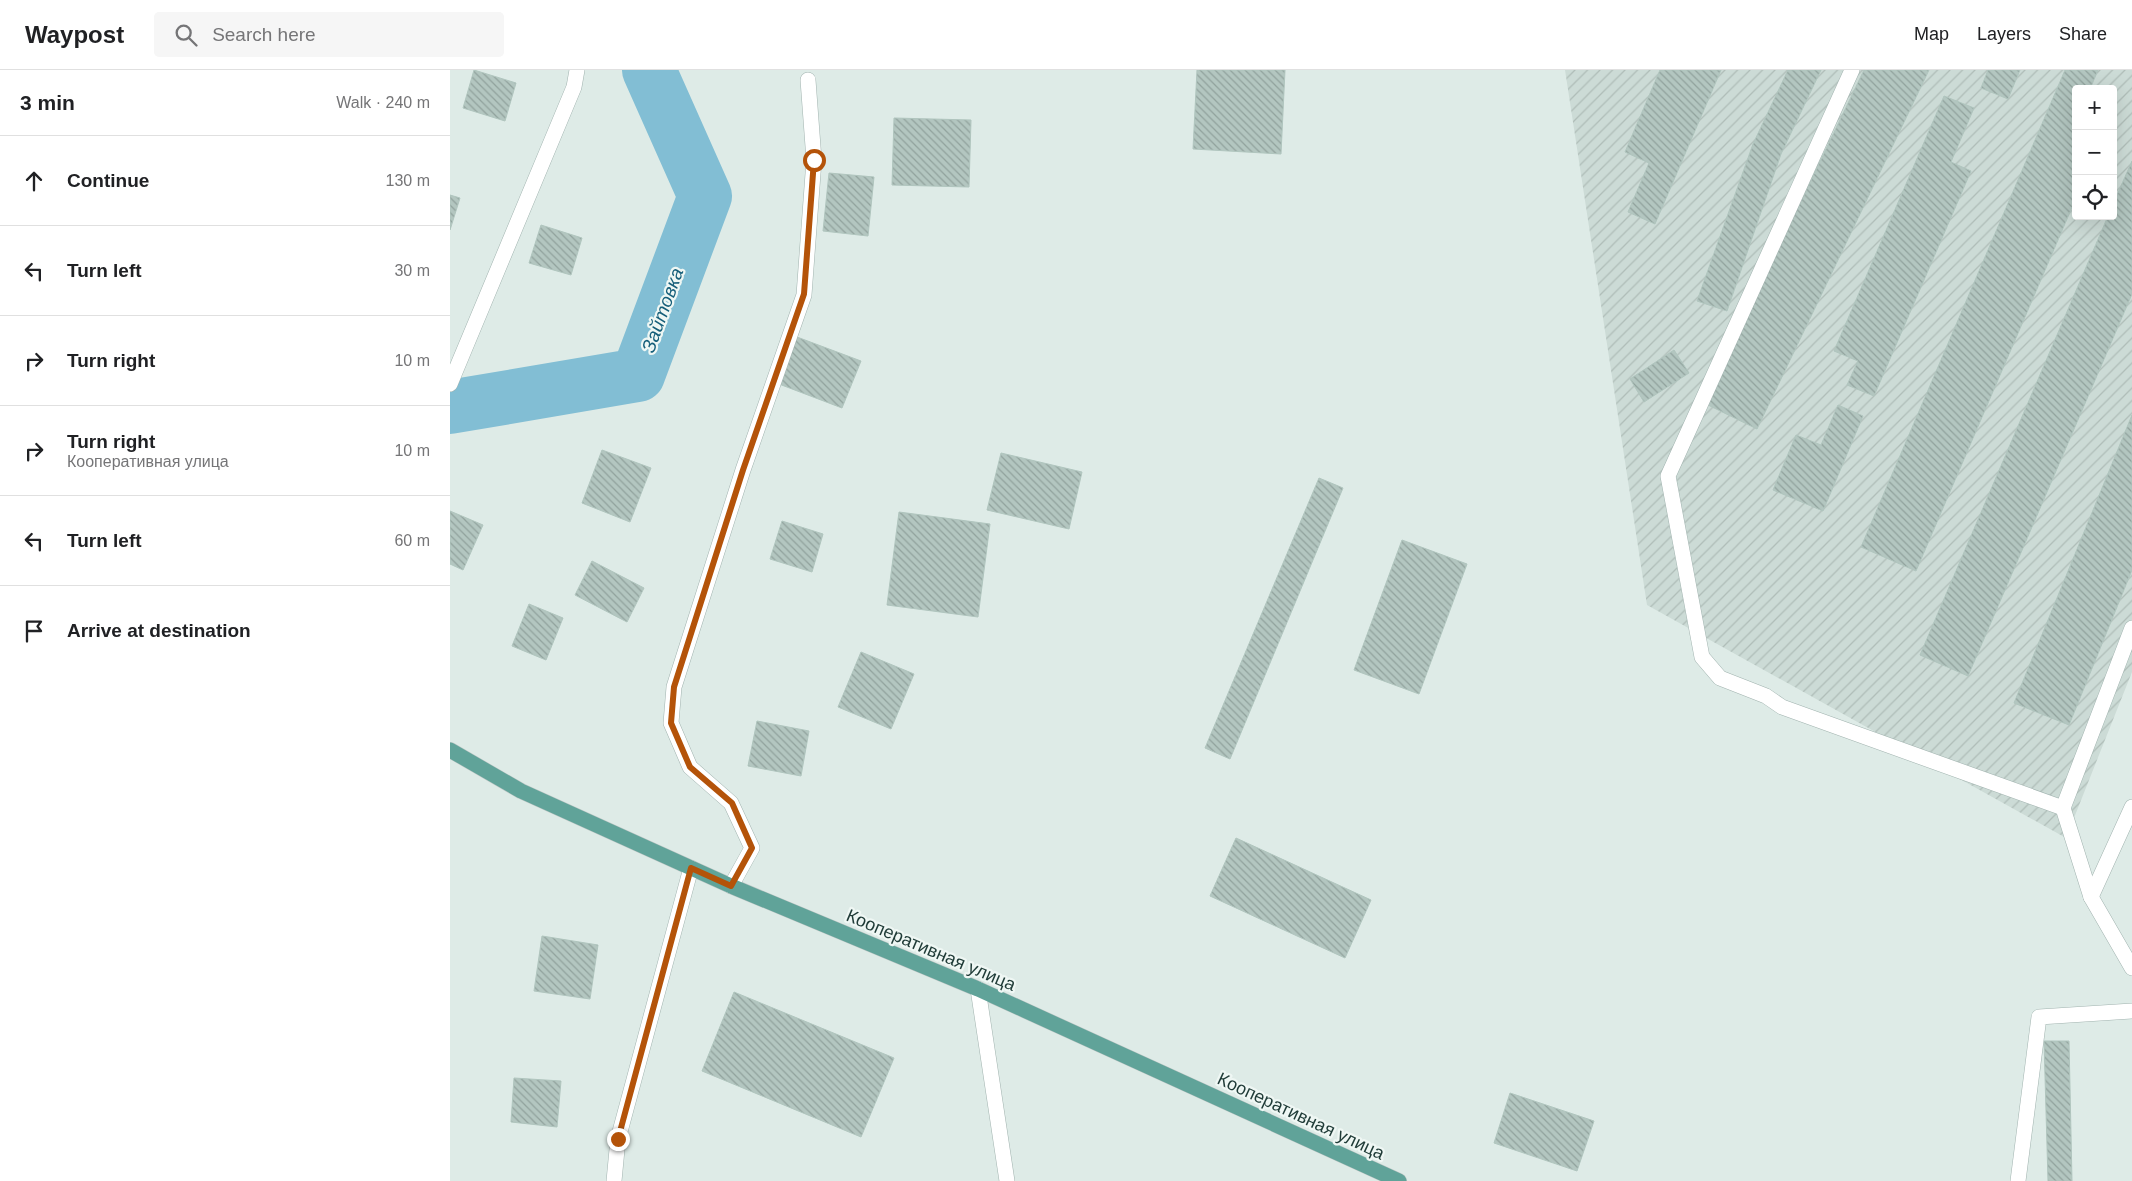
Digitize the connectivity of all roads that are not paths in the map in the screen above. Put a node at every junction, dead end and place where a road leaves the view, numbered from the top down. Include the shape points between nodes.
1 (577, 70) edge
2 (1852, 70) edge
3 (808, 80) dead end
4 (450, 384) edge
5 (2132, 628) edge
6 (450, 750) edge
7 (2132, 806) edge
8 (2063, 808) junction
9 (691, 868) junction
10 (731, 886) junction
11 (2091, 897) junction
12 (2132, 968) edge
13 (978, 989) junction
14 (2132, 1011) edge
15 (1393, 1180) edge
16 (614, 1181) edge
17 (1007, 1181) edge
18 (2018, 1181) edge

1 - 4 street via 574,87
2 - 8 street via 1668,476 1702,657 1720,678 1766,696 1782,708
3 - 10 street via 814,160 804,294 743,470 674,687 671,723 690,767 732,803 752,848
5 - 8 street
6 - 9 main road, Кооперативная улица via 521,791
7 - 11 street
8 - 11 street
9 - 10 main road, Кооперативная улица
9 - 16 street via 618,1139
10 - 13 main road, Кооперативная улица
11 - 12 street
13 - 15 main road, Кооперативная улица
13 - 17 street
14 - 18 street via 2038,1017

